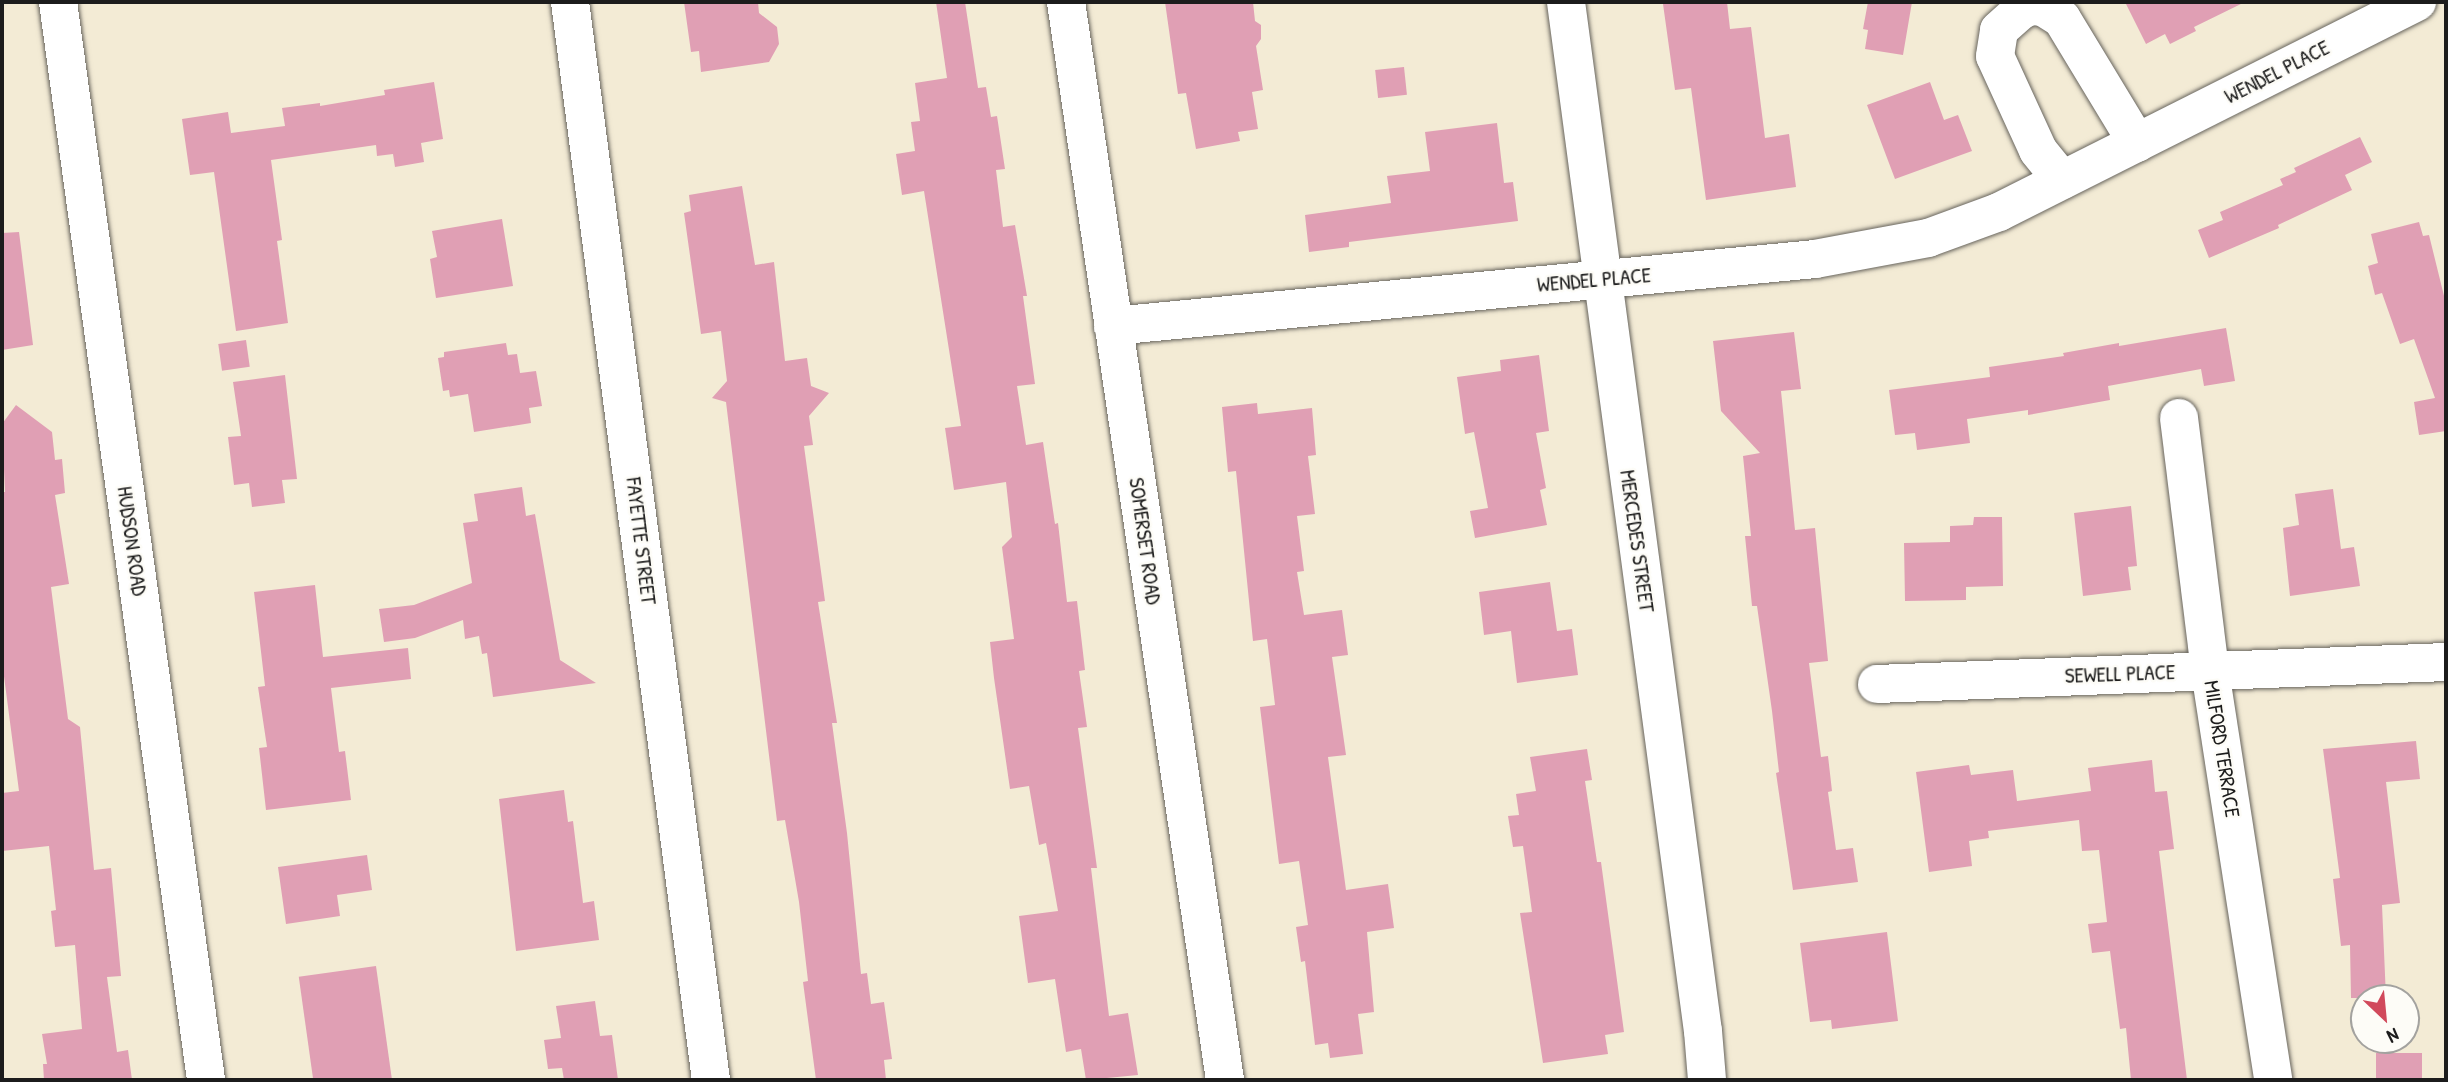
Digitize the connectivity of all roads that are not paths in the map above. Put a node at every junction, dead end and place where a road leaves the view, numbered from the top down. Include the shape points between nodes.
1 (58, 2) edge
2 (570, 2) edge
3 (1066, 2) edge
4 (1566, 2) edge
5 (2417, 2) edge
6 (2137, 143) junction
7 (2062, 180) junction
8 (1602, 279) junction
9 (1113, 326) junction
10 (2179, 418) dead end
11 (2446, 662) edge
12 (2210, 671) junction
13 (1877, 684) dead end
14 (206, 1080) edge
15 (711, 1080) edge
16 (1224, 1080) edge
17 (1707, 1080) edge
18 (2273, 1080) edge

1 - 14 street, HUDSON ROAD
2 - 15 street, FAYETTE STREET
3 - 9 street, SOMERSET ROAD
4 - 8 street, MERCEDES STREET
5 - 6 street, WENDEL PLACE
6 - 7 street, WENDEL PLACE
6 - 7 street via 2062,19 2030,6 1999,30 1996,57 2038,150
7 - 8 street, WENDEL PLACE via 1999,212 1928,238 1865,252
8 - 9 street, WENDEL PLACE
8 - 17 street, MERCEDES STREET
9 - 16 street, SOMERSET ROAD
10 - 12 street, MILFORD TERRACE
11 - 12 street, SEWELL PLACE
12 - 13 street, SEWELL PLACE
12 - 18 street, MILFORD TERRACE

